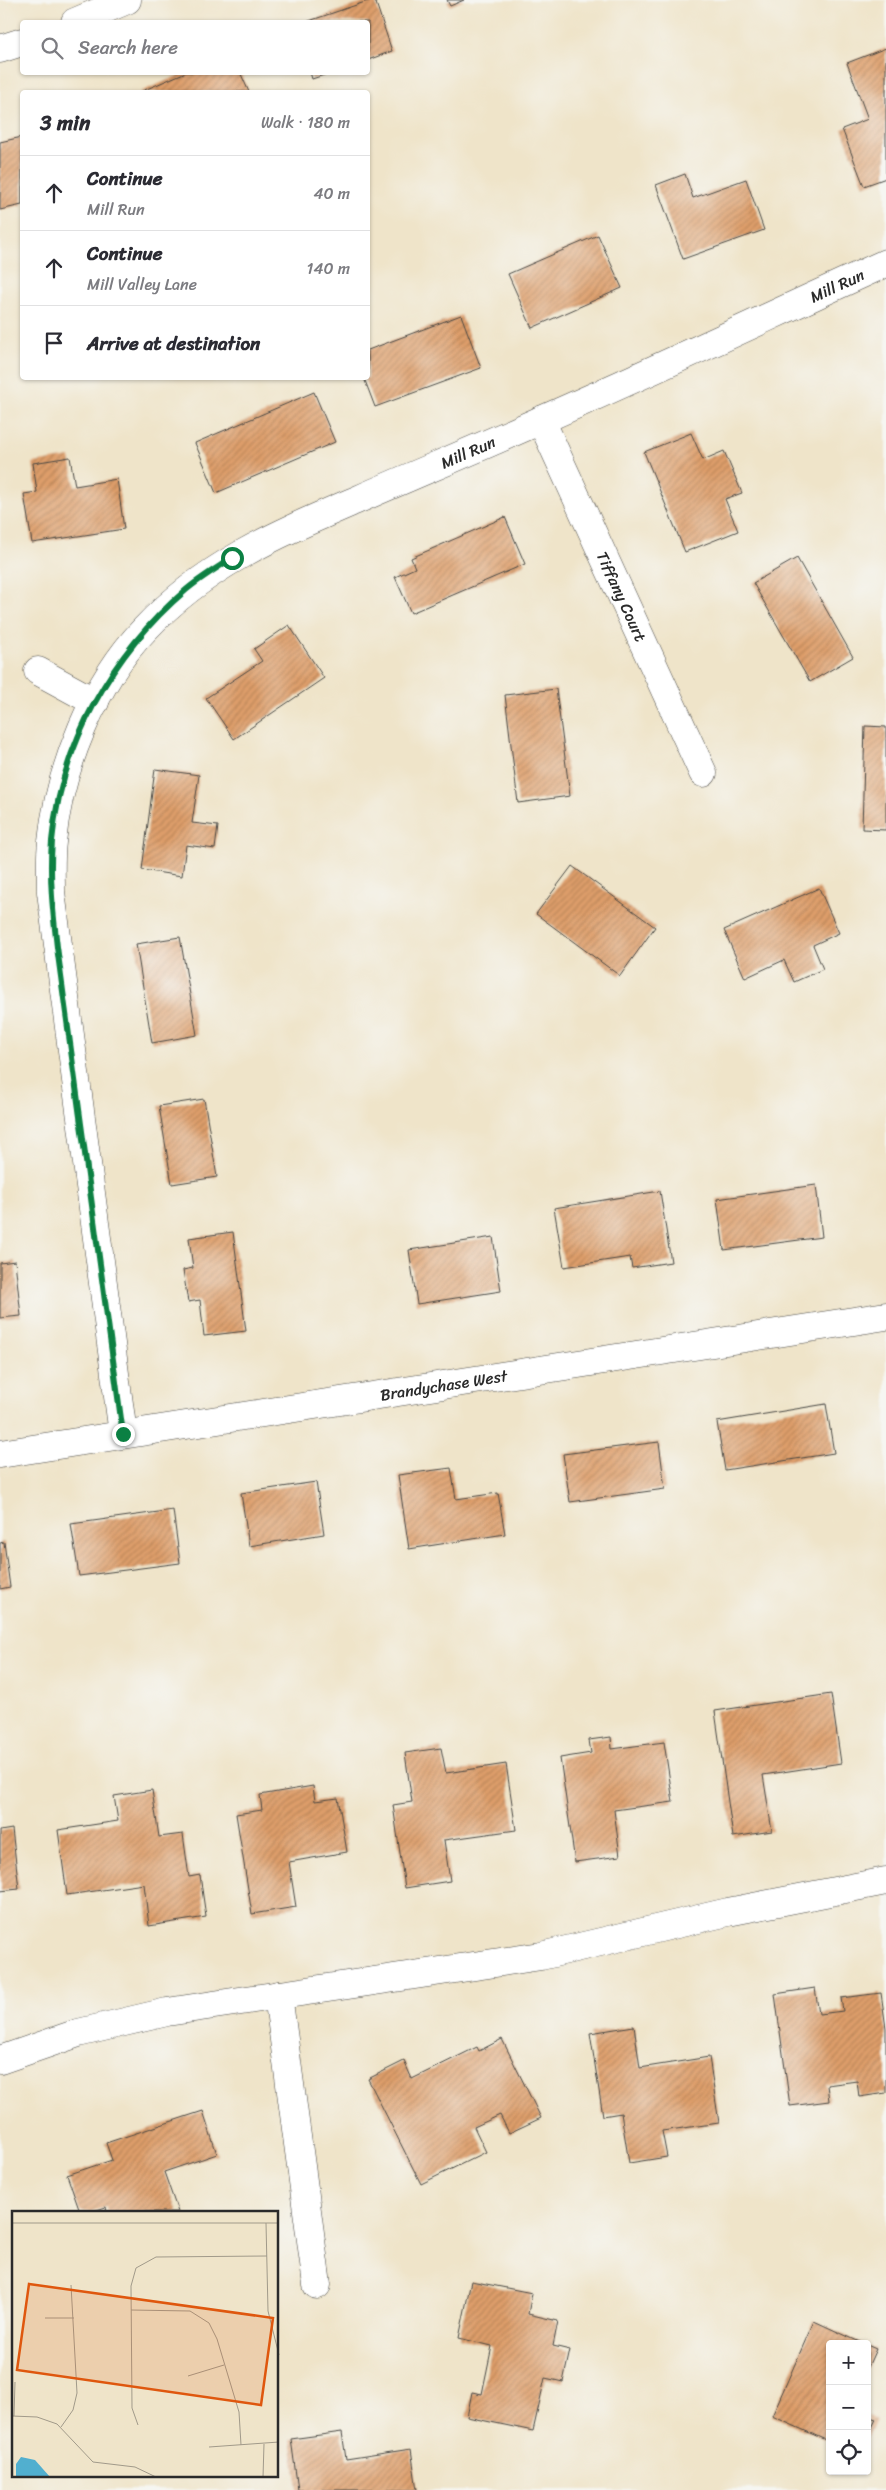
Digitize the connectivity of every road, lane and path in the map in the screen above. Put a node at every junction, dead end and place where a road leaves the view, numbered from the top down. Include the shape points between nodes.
1 (127, 0) edge
2 (80, 20) edge
3 (20, 43) edge
4 (0, 49) edge
5 (886, 262) edge
6 (541, 420) junction
7 (38, 671) dead end
8 (96, 702) junction
9 (702, 773) dead end
10 (886, 1316) edge
11 (123, 1434) junction
12 (0, 1454) edge
13 (886, 1880) edge
14 (278, 1995) junction
15 (0, 2060) edge
16 (317, 2285) dead end

1 - 2 street
3 - 4 street
5 - 6 street, Mill Run
6 - 8 street, Mill Run via 289,529 232,558 187,589 143,631 113,671
6 - 9 street, Tiffany Court
7 - 8 street
8 - 11 street, Mill Run via 77,740 63,782 52,841 51,892
10 - 11 street, Brandychase West
11 - 12 street, Brandychase West
13 - 14 street via 728,1912 542,1956
14 - 15 street via 167,2012 78,2033
14 - 16 street

